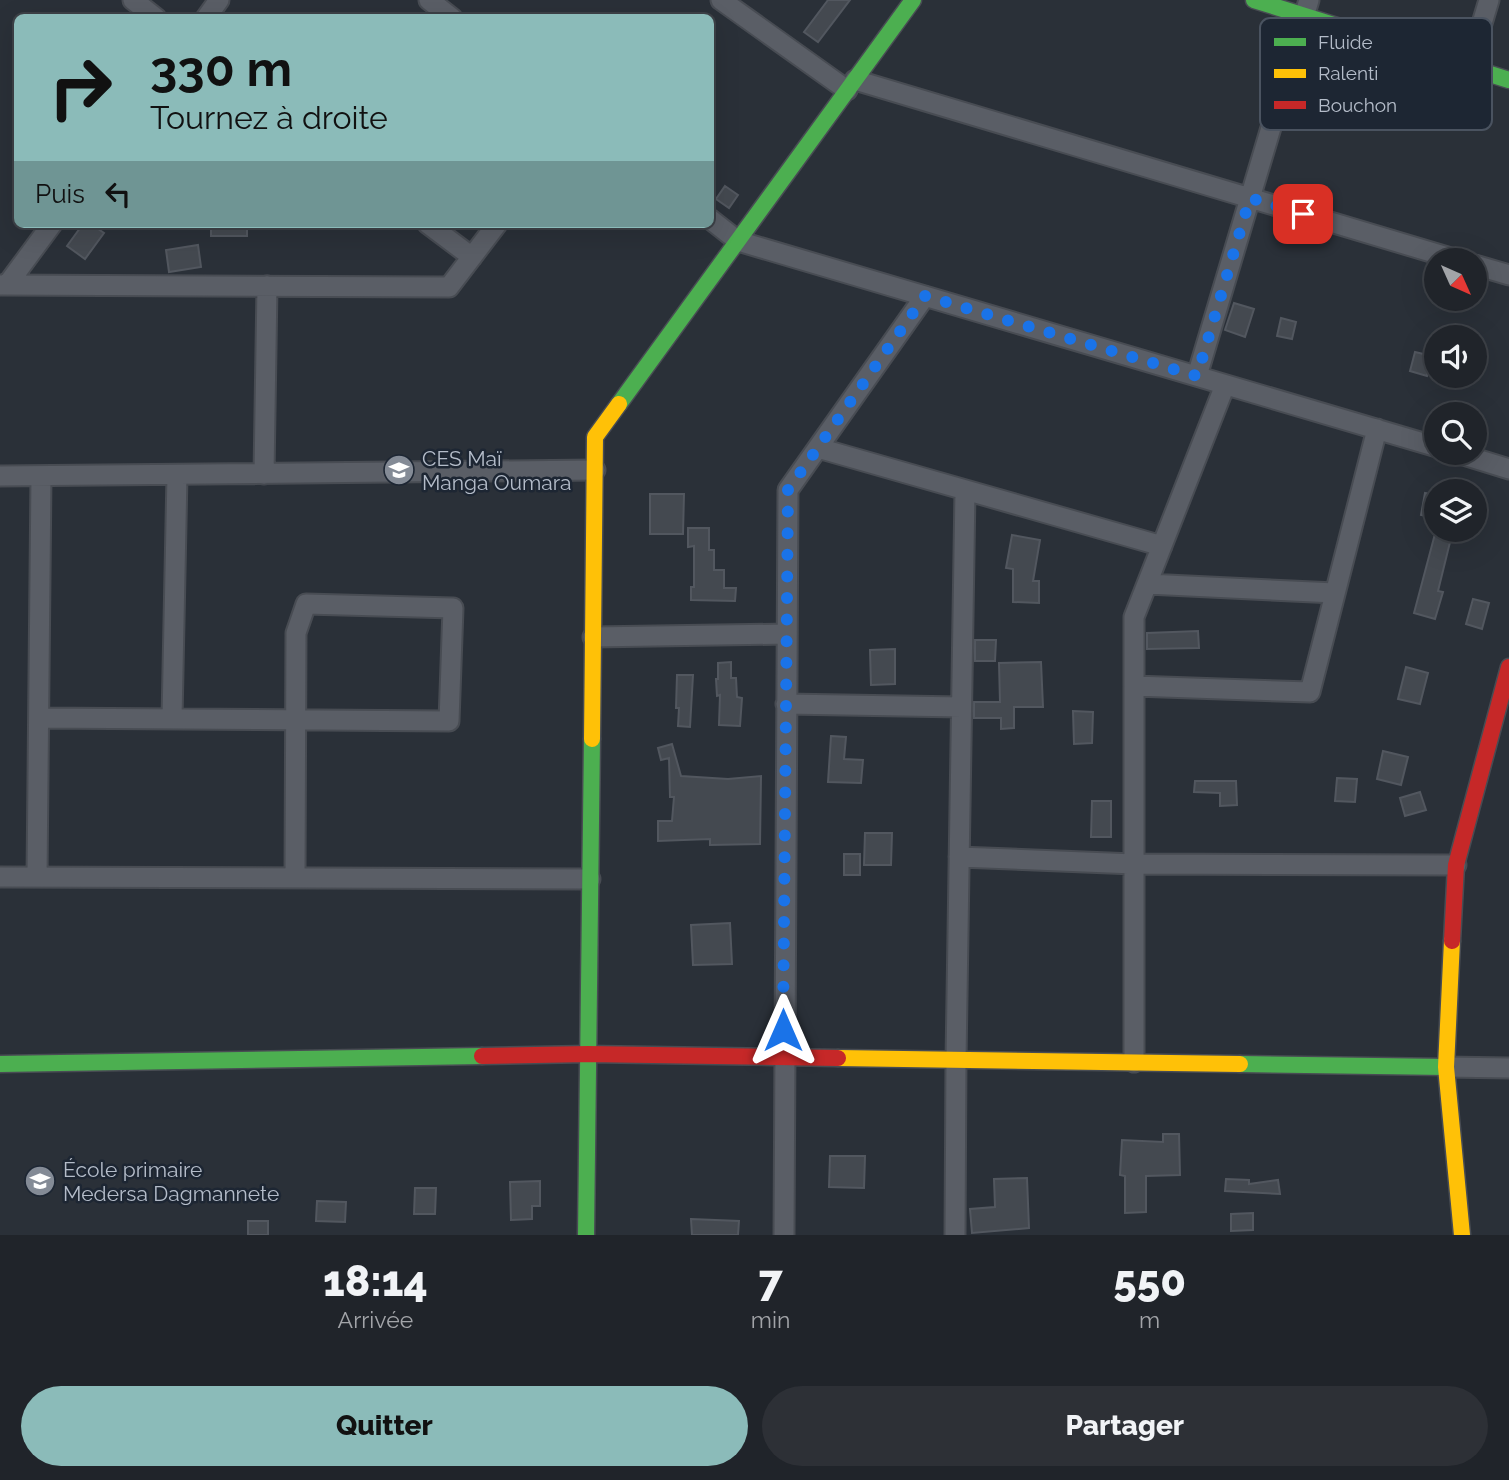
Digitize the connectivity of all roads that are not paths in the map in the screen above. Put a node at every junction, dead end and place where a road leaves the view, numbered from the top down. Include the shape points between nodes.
1 (133, 0) edge
2 (720, 0) edge
3 (913, 0) edge
4 (1254, 0) edge
5 (1489, 0) edge
6 (435, 2) edge
7 (1307, 8) edge
8 (151, 14) edge
9 (448, 14) edge
10 (1334, 18) edge
11 (1484, 18) edge
12 (1492, 74) edge
13 (1509, 80) edge
14 (851, 85) junction
15 (1270, 130) edge
16 (1250, 198) junction
17 (714, 222) edge
18 (49, 228) edge
19 (433, 228) edge
20 (494, 228) edge
21 (738, 241) junction
22 (1424, 250) edge
23 (472, 257) junction
24 (1488, 269) edge
25 (1509, 275) edge
26 (3, 285) edge
27 (267, 286) junction
28 (925, 296) junction
29 (1197, 376) junction
30 (1225, 385) junction
31 (1377, 429) junction
32 (1424, 443) edge
33 (818, 448) junction
34 (1487, 462) edge
35 (1509, 468) edge
36 (595, 470) junction
37 (264, 474) junction
38 (177, 475) junction
39 (0, 476) edge
40 (41, 476) junction
41 (965, 490) junction
42 (1162, 546) junction
43 (1147, 584) junction
44 (1335, 593) junction
45 (787, 634) junction
46 (593, 637) junction
47 (1509, 667) edge
48 (1134, 686) junction
49 (786, 704) junction
50 (961, 707) junction
51 (39, 718) junction
52 (172, 719) junction
53 (296, 720) junction
54 (959, 857) junction
55 (1134, 864) junction
56 (1456, 865) junction
57 (0, 877) edge
58 (37, 877) junction
59 (295, 878) junction
60 (590, 879) junction
61 (588, 1054) junction
62 (783, 1057) junction
63 (956, 1060) junction
64 (1134, 1062) junction
65 (0, 1064) edge
66 (1446, 1067) junction
67 (1509, 1068) edge
68 (586, 1235) edge
69 (784, 1235) edge
70 (956, 1235) edge
71 (1462, 1235) edge

1 - 8 street
2 - 14 street
3 - 14 street
4 - 7 street
5 - 11 street
6 - 9 street
7 - 10 street
12 - 13 street
14 - 16 street
14 - 21 street
15 - 16 street
16 - 22 street
16 - 29 street
17 - 21 street
18 - 26 street
19 - 23 street
20 - 23 street
21 - 28 street
21 - 36 street via 595,437
23 - 27 street via 449,287
24 - 25 street
26 - 27 street
27 - 37 street
28 - 29 street
28 - 33 street
29 - 30 street
30 - 31 street
30 - 42 street
31 - 32 street
31 - 44 street
33 - 41 street
33 - 45 street via 788,490
34 - 35 street
36 - 37 street
36 - 46 street
37 - 38 street
38 - 40 street
38 - 52 street
39 - 40 street
40 - 51 street
41 - 42 street
41 - 50 street
42 - 43 street
43 - 44 street
43 - 48 street via 1134,617
44 - 48 street via 1310,692
45 - 46 street
45 - 49 street
46 - 60 street
47 - 56 street
48 - 55 street
49 - 50 street
49 - 62 street
50 - 54 street
51 - 52 street
51 - 58 street
52 - 53 street
53 - 53 street via 296,633 306,604 453,608 449,721
53 - 59 street
54 - 55 street
54 - 63 street
55 - 56 street
55 - 64 street
56 - 66 street
57 - 58 street
58 - 59 street
59 - 60 street
60 - 61 street
61 - 62 street
61 - 65 street
61 - 68 street
62 - 63 street
62 - 69 street
63 - 64 street
63 - 70 street
64 - 66 street
66 - 67 street
66 - 71 street

